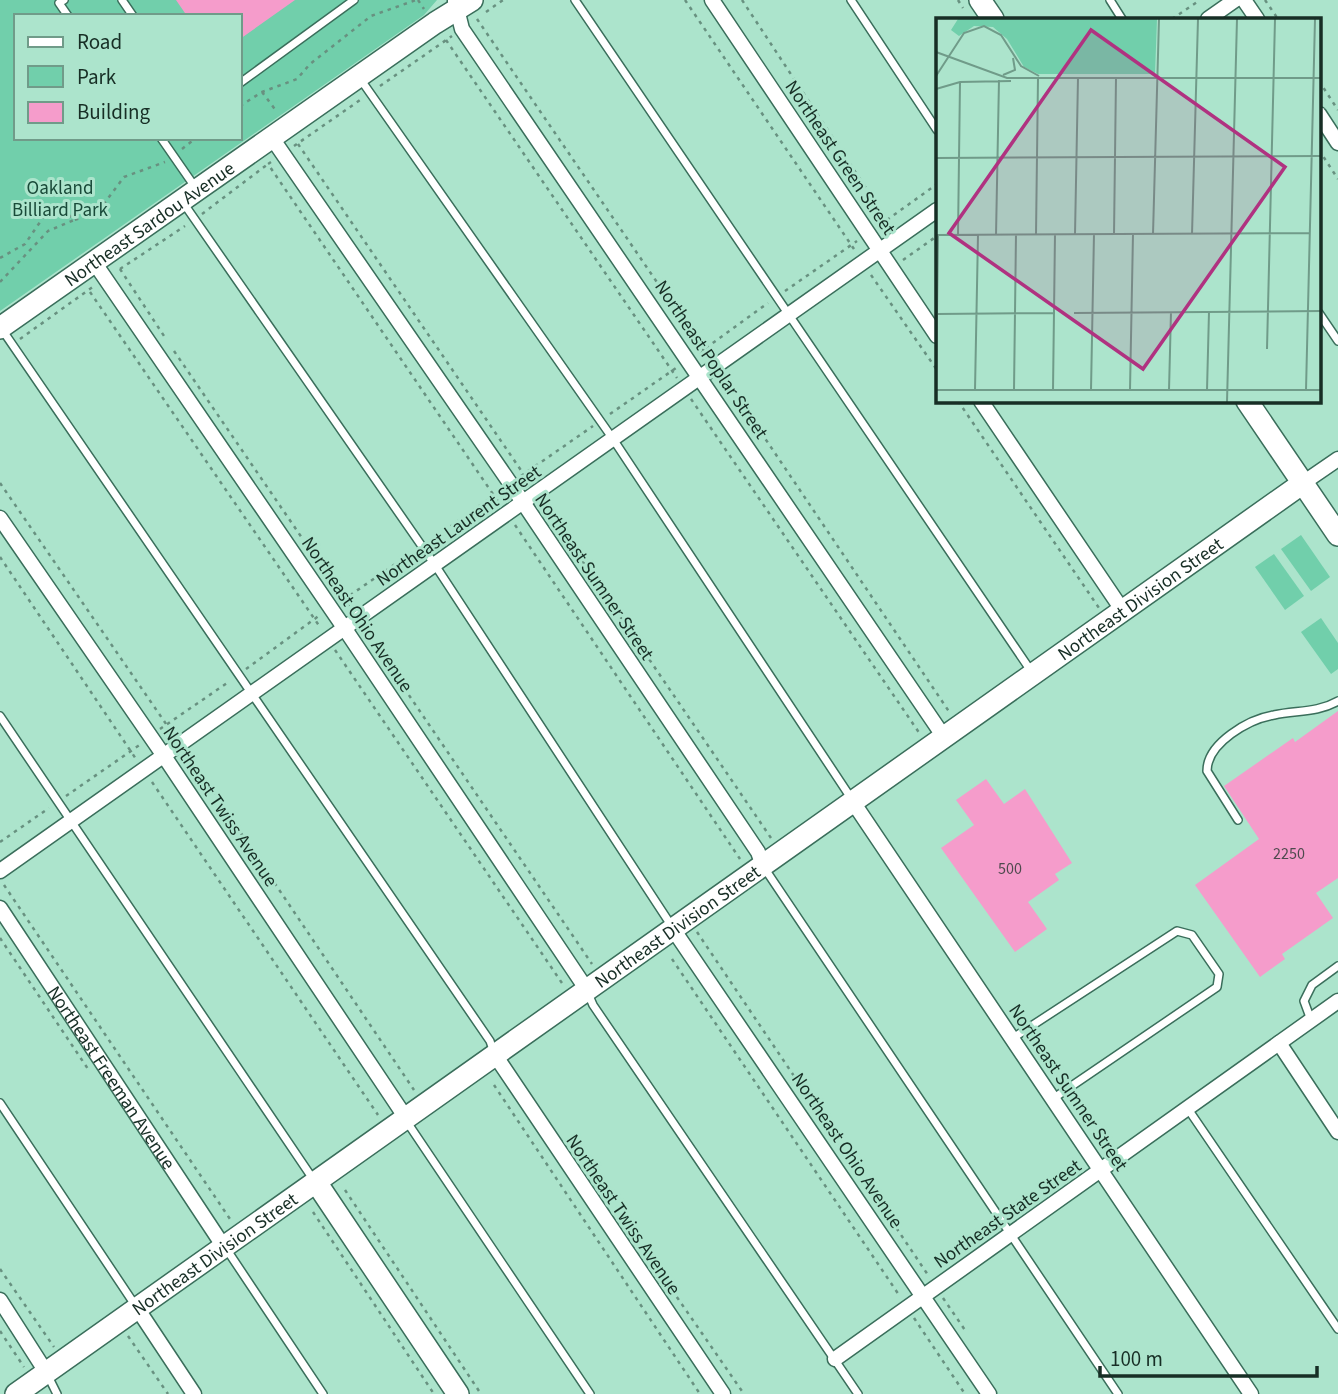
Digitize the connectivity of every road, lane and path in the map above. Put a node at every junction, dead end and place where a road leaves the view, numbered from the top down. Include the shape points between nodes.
1 (64, 0) edge
2 (354, 0) edge
3 (417, 0) edge
4 (503, 0) edge
5 (575, 0) edge
6 (685, 0) edge
7 (712, 0) edge
8 (742, 0) edge
9 (852, 0) edge
10 (980, 0) edge
11 (1110, 0) edge
12 (1200, 0) edge
13 (1236, 0) edge
14 (1244, 0) edge
15 (1265, 0) edge
16 (461, 10) edge
17 (67, 14) edge
18 (992, 18) edge
19 (1121, 18) edge
20 (1173, 18) edge
21 (1209, 18) edge
22 (1256, 18) edge
23 (1277, 18) edge
24 (440, 32) junction
25 (242, 82) edge
26 (1320, 83) edge
27 (364, 85) junction
28 (262, 92) junction
29 (242, 105) edge
30 (1338, 110) edge
31 (1320, 116) edge
32 (936, 128) edge
33 (164, 140) edge
34 (193, 140) edge
35 (285, 141) junction
36 (1338, 143) edge
37 (1320, 151) edge
38 (173, 155) junction
39 (268, 164) junction
40 (1338, 178) edge
41 (936, 185) edge
42 (189, 196) junction
43 (936, 211) edge
44 (195, 219) junction
45 (74, 220) junction
46 (887, 220) junction
47 (869, 233) junction
48 (936, 237) edge
49 (851, 245) junction
50 (880, 251) junction
51 (0, 258) edge
52 (863, 263) junction
53 (891, 268) junction
54 (120, 269) junction
55 (100, 270) junction
56 (875, 281) junction
57 (0, 282) edge
58 (778, 296) junction
59 (790, 314) junction
60 (1320, 314) edge
61 (3, 332) edge
62 (936, 335) edge
63 (166, 339) dead end
64 (1338, 341) edge
65 (174, 351) dead end
66 (689, 360) junction
67 (936, 369) edge
68 (672, 370) junction
69 (701, 377) junction
70 (684, 389) junction
71 (959, 402) edge
72 (982, 402) edge
73 (1248, 402) edge
74 (600, 421) junction
75 (612, 439) junction
76 (1338, 459) edge
77 (523, 474) junction
78 (0, 483) edge
79 (510, 483) junction
80 (1303, 484) junction
81 (536, 493) junction
82 (494, 496) junction
83 (523, 503) junction
84 (507, 514) junction
85 (0, 517) edge
86 (1338, 535) edge
87 (422, 546) junction
88 (0, 557) edge
89 (435, 565) junction
90 (345, 599) junction
91 (331, 608) junction
92 (1100, 611) dead end
93 (1123, 611) junction
94 (351, 625) junction
95 (381, 654) dead end
96 (241, 674) junction
97 (1034, 674) junction
98 (254, 693) junction
99 (1338, 701) edge
100 (0, 716) edge
101 (166, 725) junction
102 (150, 736) junction
103 (935, 739) junction
104 (181, 744) junction
105 (131, 751) junction
106 (164, 756) junction
107 (144, 770) junction
108 (59, 801) junction
109 (853, 802) junction
110 (1238, 820) dead end
111 (72, 821) junction
112 (772, 841) dead end
113 (0, 842) edge
114 (753, 864) junction
115 (0, 872) edge
116 (0, 879) edge
117 (0, 908) edge
118 (680, 924) junction
119 (0, 938) edge
120 (672, 959) dead end
121 (594, 966) dead end
122 (1338, 966) edge
123 (587, 990) junction
124 (1338, 1001) edge
125 (1311, 1020) junction
126 (1013, 1038) junction
127 (1279, 1042) junction
128 (495, 1055) junction
129 (93, 1078) dead end
130 (494, 1086) dead end
131 (1060, 1094) junction
132 (0, 1103) edge
133 (425, 1105) junction
134 (1187, 1108) junction
135 (380, 1118) dead end
136 (406, 1118) junction
137 (1338, 1132) edge
138 (1102, 1169) junction
139 (316, 1182) junction
140 (345, 1190) dead end
141 (313, 1212) dead end
142 (1011, 1233) junction
143 (233, 1241) junction
144 (0, 1269) edge
145 (930, 1291) junction
146 (0, 1300) edge
147 (138, 1308) junction
148 (907, 1308) junction
149 (118, 1322) junction
150 (1338, 1329) edge
151 (0, 1331) edge
152 (971, 1340) dead end
153 (55, 1349) dead end
154 (835, 1359) junction
155 (36, 1371) junction
156 (16, 1394) edge
157 (57, 1394) edge
158 (168, 1394) edge
159 (194, 1394) edge
160 (323, 1394) edge
161 (434, 1394) edge
162 (458, 1394) edge
163 (481, 1394) edge
164 (590, 1394) edge
165 (701, 1394) edge
166 (723, 1394) edge
167 (858, 1394) edge
168 (965, 1394) edge
169 (989, 1394) edge
170 (1118, 1394) edge
171 (1251, 1394) edge

1 - 17 lane via 59,3
2 - 25 lane
3 - 24 path
3 - 28 path via 371,16 297,79
4 - 16 path
5 - 58 lane
6 - 49 path
7 - 47 street, Northeast Green Street
8 - 46 path
9 - 32 lane
10 - 18 street
11 - 19 lane
12 - 20 path
13 - 21 street
14 - 22 street
15 - 23 path
16 - 24 street, Northeast Sardou Avenue
16 - 24 path
16 - 66 street, Northeast Poplar Street
24 - 27 street, Northeast Sardou Avenue
24 - 27 path
24 - 68 path
26 - 30 path
27 - 35 street, Northeast Sardou Avenue
27 - 35 path
27 - 74 lane
28 - 29 path
28 - 35 path
31 - 36 street
33 - 38 lane
34 - 38 path
35 - 39 path
35 - 42 street, Northeast Sardou Avenue
35 - 77 path
35 - 79 street, Northeast Sumner Street
37 - 40 path
38 - 42 lane
38 - 45 path via 164,163 124,177 97,213
39 - 44 path
39 - 82 path
41 - 46 path
42 - 44 lane
42 - 55 street, Northeast Sardou Avenue
43 - 50 street, Northeast Laurent Street
44 - 54 path
44 - 87 lane
45 - 51 path via 62,208 49,209 25,244
45 - 57 path via 48,231
46 - 47 path
47 - 49 path
47 - 50 street, Northeast Green Street
48 - 53 path
49 - 52 path
49 - 58 path
50 - 52 street, Northeast Laurent Street
50 - 53 street, Northeast Green Street
52 - 56 path
52 - 59 street, Northeast Laurent Street
53 - 56 path
53 - 62 street, Northeast Green Street
54 - 55 path
54 - 63 path
55 - 61 street, Northeast Sardou Avenue
55 - 61 path
55 - 91 street, Northeast Ohio Avenue
56 - 67 path
58 - 59 lane
58 - 66 path
59 - 69 street, Northeast Laurent Street
59 - 97 lane
60 - 64 lane
61 - 96 lane
65 - 90 path
66 - 68 path
66 - 69 street, Northeast Poplar Street
68 - 70 path
68 - 74 path
69 - 70 street, Northeast Laurent Street
69 - 103 street, Northeast Poplar Street
70 - 75 street, Northeast Laurent Street
70 - 103 path
71 - 92 path
72 - 93 street
73 - 80 street
74 - 75 lane
74 - 77 path
75 - 81 street, Northeast Laurent Street
75 - 109 lane
76 - 80 street, Northeast Division Street
77 - 79 path
77 - 81 path
78 - 101 path
79 - 82 path
79 - 83 street, Northeast Sumner Street
80 - 86 street
80 - 93 street, Northeast Division Street
81 - 83 street, Northeast Laurent Street
81 - 112 path
82 - 84 path
82 - 87 path
83 - 84 street, Northeast Laurent Street
83 - 114 street, Northeast Sumner Street via 750,841
84 - 89 street, Northeast Laurent Street
84 - 114 path
85 - 102 street, Northeast Twiss Avenue
87 - 89 lane
87 - 90 path
88 - 105 path
89 - 94 street, Northeast Laurent Street
89 - 118 lane via 667,915
90 - 91 path
90 - 94 path
91 - 94 street, Northeast Ohio Avenue
91 - 96 path
93 - 97 street, Northeast Division Street
94 - 98 street, Northeast Laurent Street
94 - 123 street, Northeast Ohio Avenue
95 - 121 path
96 - 98 lane
96 - 101 path
97 - 103 street, Northeast Division Street
98 - 104 street, Northeast Laurent Street
98 - 128 lane via 491,1041
99 - 110 lane via 1259,719 1214,748 1207,771
100 - 108 lane
101 - 102 path
101 - 104 path
102 - 105 path
102 - 106 street, Northeast Twiss Avenue
103 - 109 street, Northeast Division Street
104 - 106 street, Northeast Laurent Street
104 - 133 path
105 - 107 path
105 - 108 path
106 - 107 street, Northeast Laurent Street
106 - 136 street, Northeast Twiss Avenue
107 - 111 street, Northeast Laurent Street
107 - 135 path
108 - 111 lane
108 - 113 path
109 - 114 street, Northeast Division Street
109 - 126 street, Northeast Sumner Street
111 - 115 street, Northeast Laurent Street
111 - 139 lane
114 - 118 street, Northeast Division Street
114 - 142 lane
116 - 143 path
117 - 143 street, Northeast Freeman Avenue
118 - 123 street, Northeast Division Street
118 - 145 street, Northeast Ohio Avenue
118 - 145 path
119 - 129 path
120 - 148 path
122 - 125 lane via 1312,985 1304,1001
123 - 128 street, Northeast Division Street
123 - 154 lane
124 - 125 street, Northeast State Street
125 - 127 street, Northeast State Street
126 - 131 street, Northeast Sumner Street
126 - 131 lane via 1177,931 1192,934 1219,974 1217,987
127 - 134 street, Northeast State Street
127 - 137 street
128 - 133 street, Northeast Division Street
128 - 166 street, Northeast Twiss Avenue
130 - 165 path
131 - 138 street, Northeast Sumner Street
132 - 147 lane
133 - 136 street, Northeast Division Street
134 - 138 street, Northeast State Street
134 - 150 lane
136 - 139 street, Northeast Division Street
136 - 164 lane
138 - 142 street, Northeast State Street
138 - 171 street, Northeast Sumner Street
139 - 143 street, Northeast Division Street
139 - 162 street
140 - 163 path
141 - 161 path
142 - 145 street, Northeast State Street
142 - 170 lane
143 - 147 street, Northeast Division Street
143 - 160 lane
144 - 153 path
145 - 148 street, Northeast State Street
145 - 152 path
145 - 169 street, Northeast Ohio Avenue
146 - 155 street
147 - 149 street, Northeast Division Street
147 - 159 street
148 - 154 street, Northeast State Street
148 - 168 path
149 - 155 street, Northeast Division Street
149 - 158 path
151 - 155 path
154 - 167 lane
155 - 156 street, Northeast Division Street
155 - 157 lane

